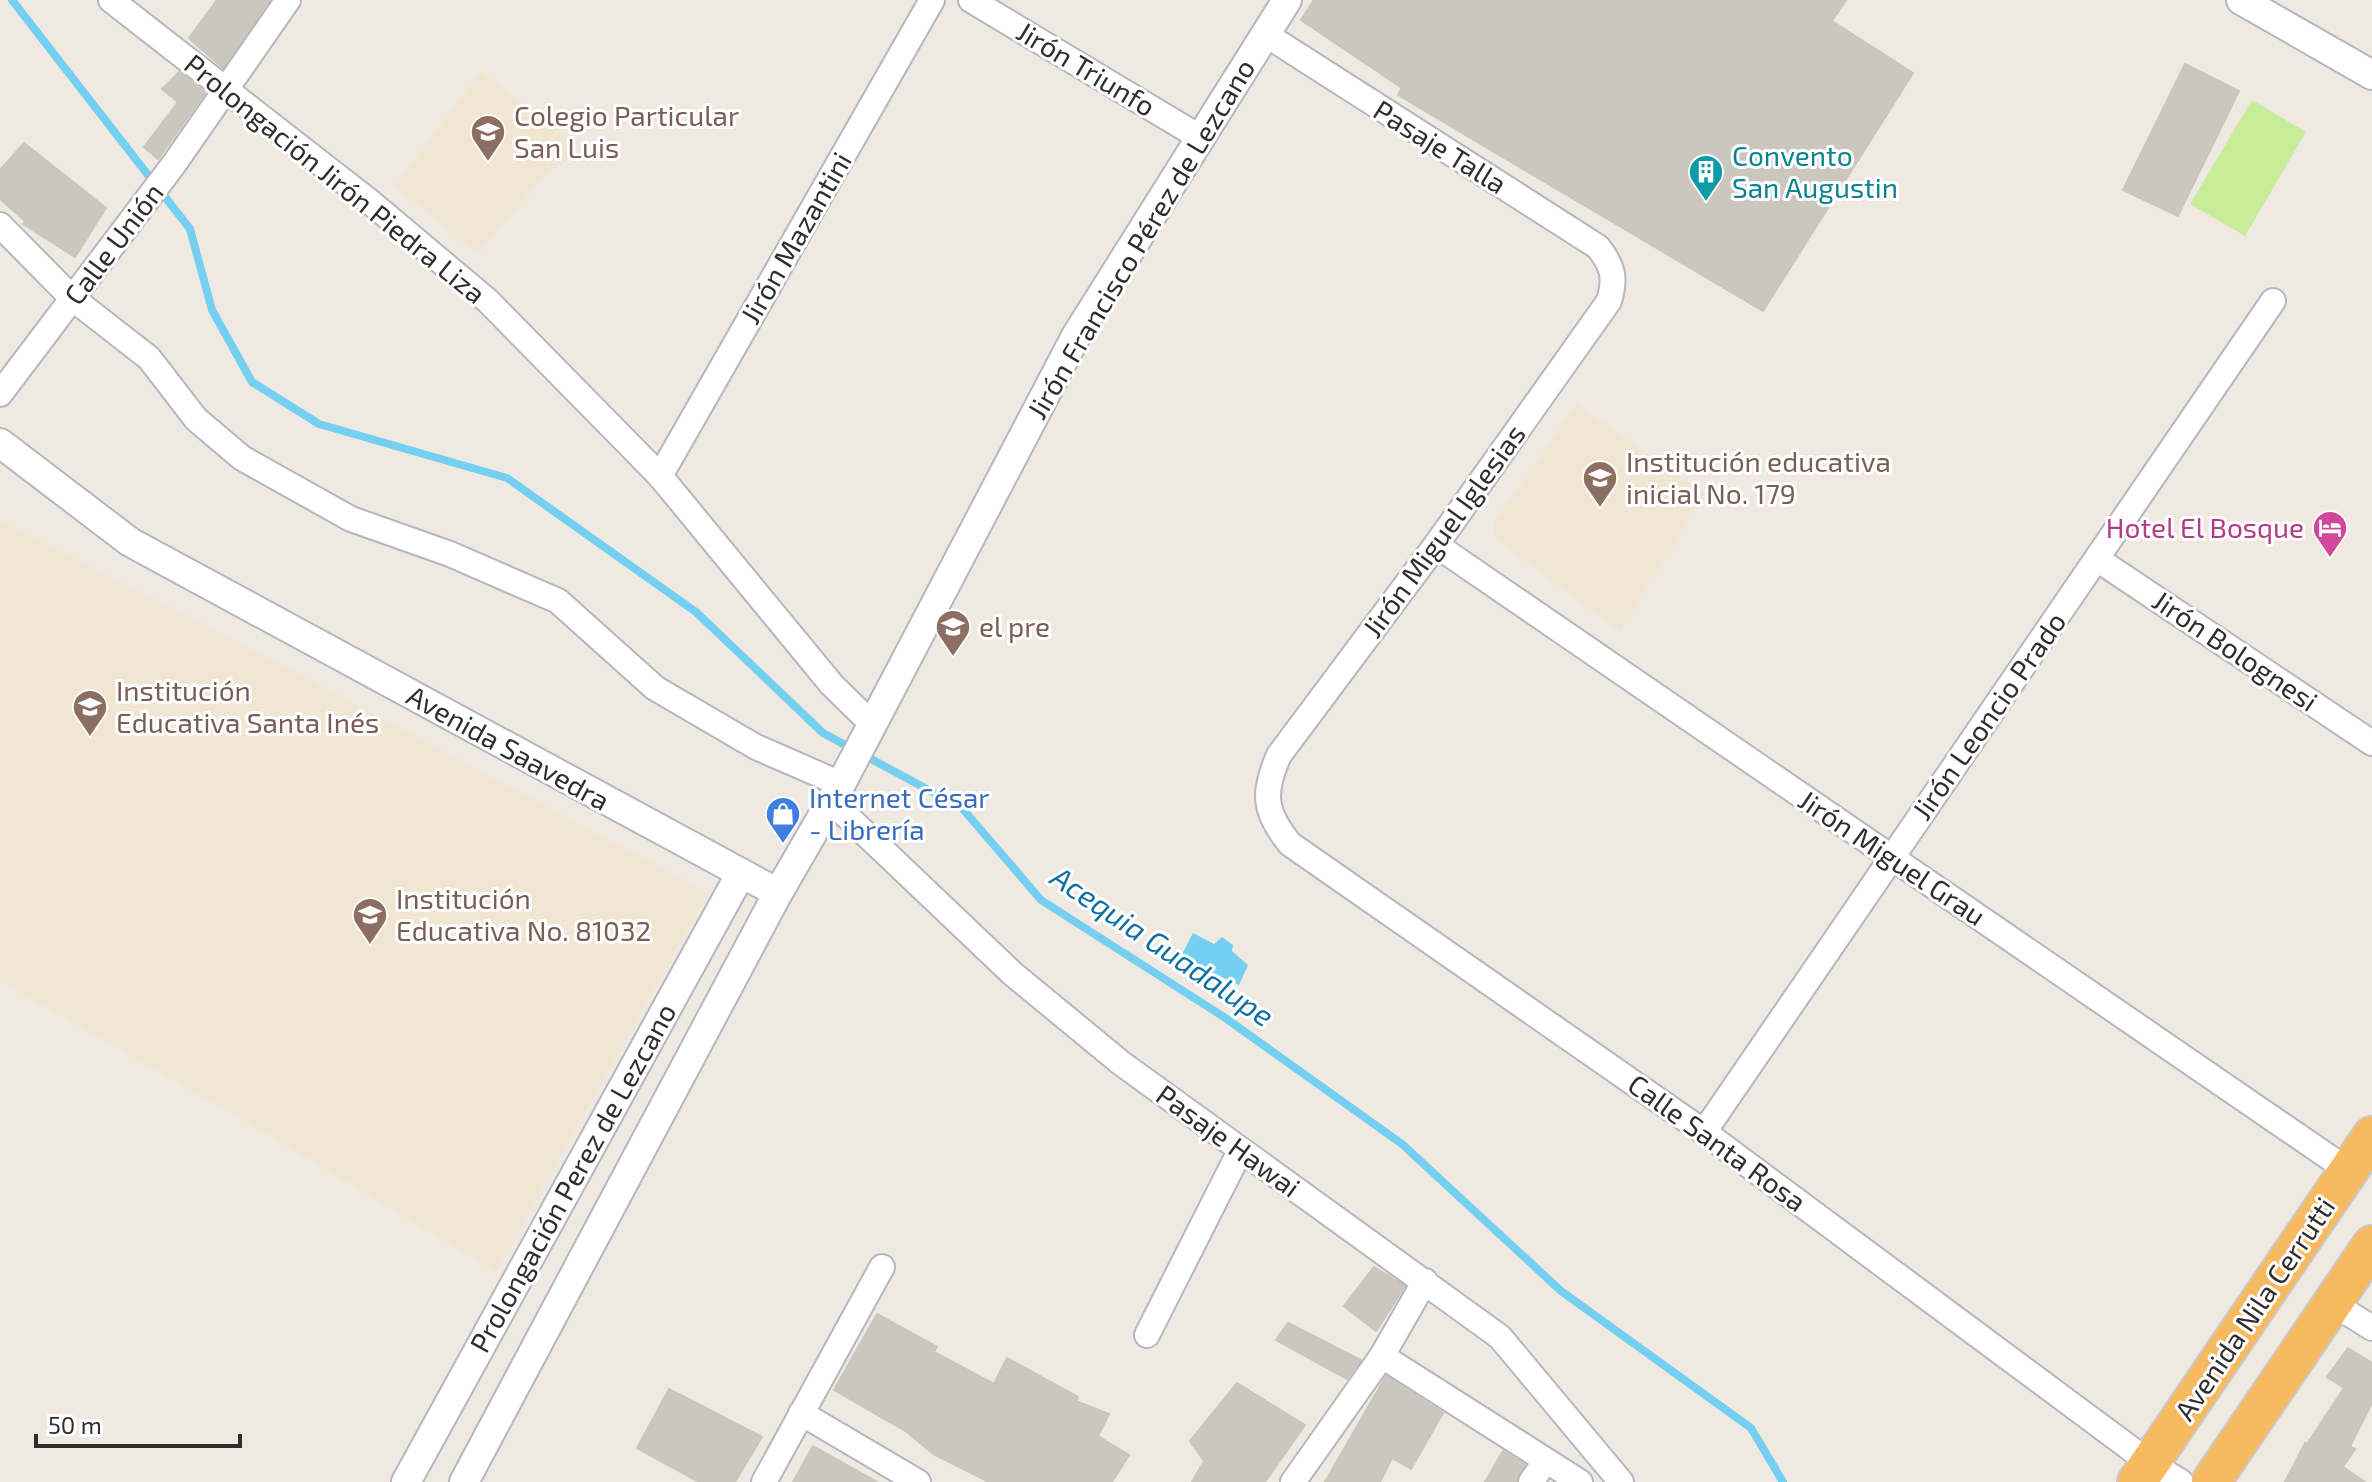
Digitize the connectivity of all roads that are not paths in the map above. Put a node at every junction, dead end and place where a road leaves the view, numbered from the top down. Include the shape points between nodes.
1 (111, 0) edge
2 (288, 0) edge
3 (932, 0) edge
4 (971, 0) edge
5 (1287, 0) edge
6 (2241, 0) edge
7 (1265, 34) junction
8 (2372, 75) edge
9 (226, 92) junction
10 (1201, 138) junction
11 (0, 225) edge
12 (1611, 264) joint
13 (72, 298) junction
14 (2273, 301) dead end
15 (0, 394) edge
16 (0, 443) edge
17 (660, 476) junction
18 (1436, 545) junction
19 (2097, 559) junction
20 (864, 739) junction
21 (2372, 743) edge
22 (836, 793) junction
23 (1267, 797) joint
24 (1892, 858) junction
25 (740, 875) junction
26 (778, 893) junction
27 (1704, 1132) junction
28 (2372, 1136) edge
29 (1240, 1151) junction
30 (2349, 1171) junction
31 (2372, 1245) edge
32 (882, 1267) dead end
33 (1425, 1281) junction
34 (2332, 1303) junction
35 (2372, 1328) edge
36 (1147, 1335) dead end
37 (1382, 1356) junction
38 (801, 1413) junction
39 (1545, 1462) junction
40 (2156, 1476) edge
41 (406, 1482) edge
42 (464, 1482) edge
43 (764, 1482) edge
44 (918, 1482) edge
45 (1293, 1482) edge
46 (1531, 1482) edge
47 (1580, 1482) edge
48 (1621, 1482) edge
49 (2211, 1482) edge

1 - 9 street, Prolongación Jirón Piedra Liza
2 - 9 street, Calle Unión
3 - 17 street, Jirón Mazantini
4 - 10 street, Jirón Triunfo
5 - 7 street, Jirón Francisco Pérez de Lezcano
6 - 8 street
7 - 10 street, Jirón Francisco Pérez de Lezcano
7 - 12 street, Pasaje Talla via 1598,247
9 - 13 street, Calle Unión
9 - 17 street, Prolongación Jirón Piedra Liza via 488,301
10 - 20 street, Jirón Francisco Pérez de Lezcano via 1076,336
11 - 13 street
12 - 18 street, Jirón Miguel Iglesias via 1615,283 1609,301
13 - 15 street, Calle Unión
13 - 22 street via 149,358 196,419 242,458 351,519 558,601 655,688
14 - 19 street, Jirón Leoncio Prado
16 - 25 street, Avenida Saavedra via 130,542
17 - 20 street, Prolongación Jirón Piedra Liza via 832,685
18 - 23 street, Jirón Miguel Iglesias via 1279,755
18 - 24 street, Jirón Miguel Grau
19 - 21 street, Jirón Bolognesi
19 - 24 street, Jirón Leoncio Prado
20 - 22 street, Jirón Francisco Pérez de Lezcano
22 - 26 street, Prolongación Perez de Lezcano
22 - 29 street, Pasaje Hawai via 1013,974
23 - 27 street, Calle Santa Rosa via 1272,821 1290,844
24 - 27 street, Jirón Leoncio Prado
24 - 30 street, Jirón Miguel Grau
25 - 26 street, Avenida Saavedra
25 - 41 street, Prolongación Perez de Lezcano
26 - 42 street, Prolongación Perez de Lezcano
27 - 40 street, Calle Santa Rosa
28 - 30 highway, Avenida Nila Cerrutti
29 - 33 street, Pasaje Hawai
29 - 36 street
30 - 40 highway, Avenida Nila Cerrutti
31 - 34 highway
32 - 38 street
33 - 37 street
33 - 48 street, Pasaje Hawai via 1500,1337
34 - 35 street
34 - 49 highway
37 - 39 street
37 - 45 street
38 - 43 street
38 - 44 street
39 - 46 street
39 - 47 street

